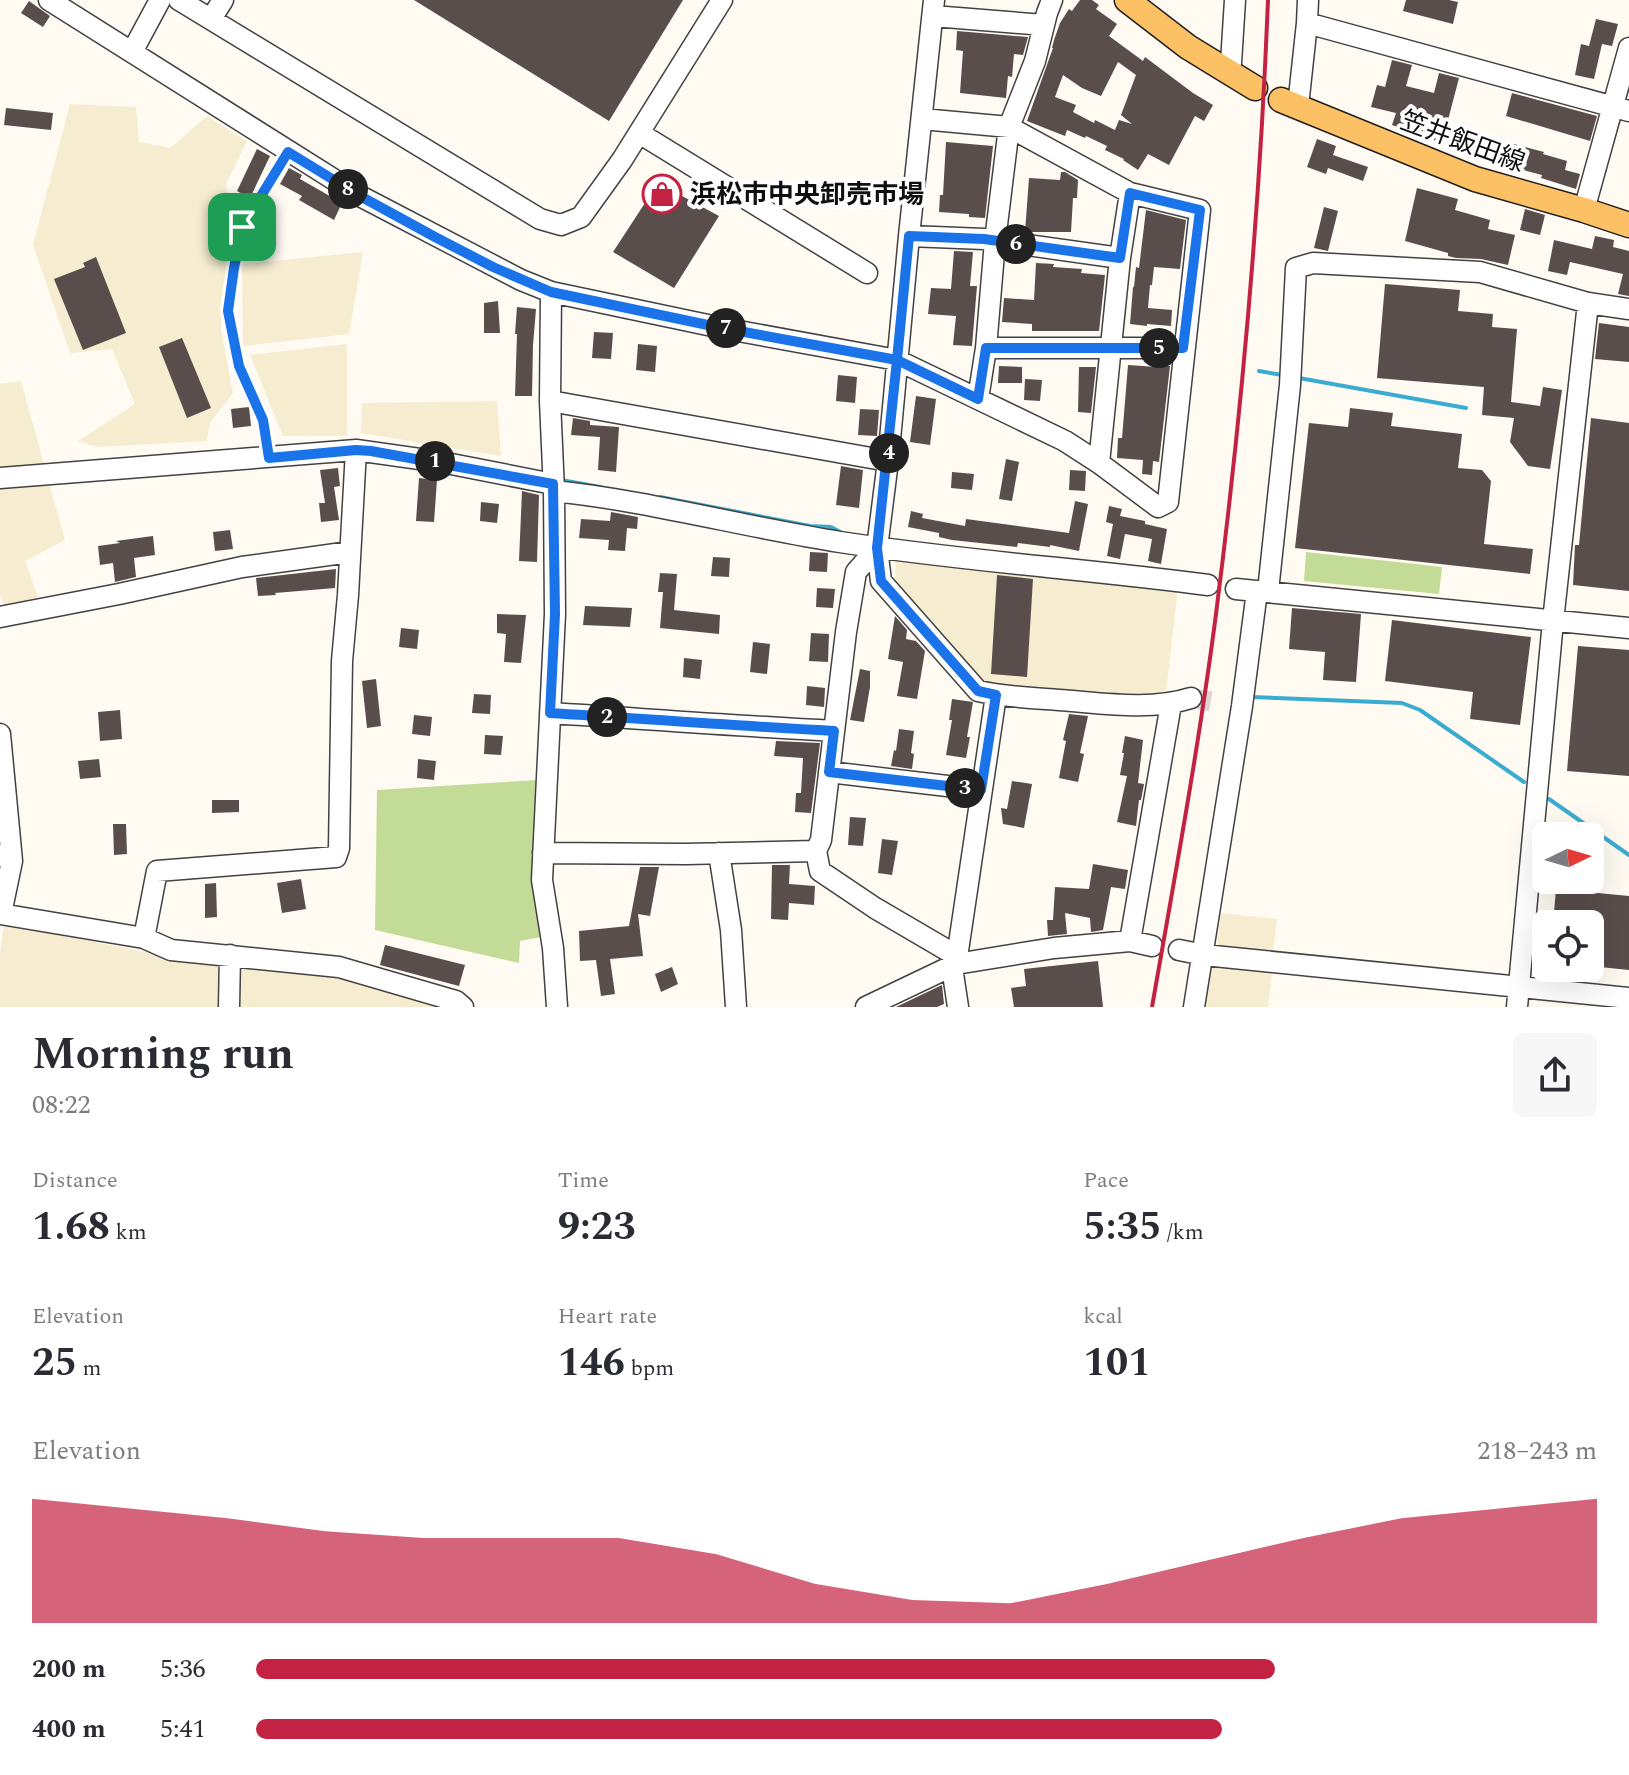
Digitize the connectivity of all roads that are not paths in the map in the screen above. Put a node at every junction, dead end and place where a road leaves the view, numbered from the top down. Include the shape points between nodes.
1 (49, 0) edge
2 (160, 0) edge
3 (179, 0) edge
4 (223, 0) edge
5 (722, 0) edge
6 (1052, 0) edge
7 (1127, 0) edge
8 (1235, 0) edge
9 (1308, 0) edge
10 (933, 8) edge
11 (211, 19) junction
12 (1307, 23) junction
13 (1044, 25) junction
14 (1629, 48) edge
15 (132, 52) junction
16 (1227, 72) junction
17 (1255, 88) dead end
18 (1290, 103) joint
19 (1621, 109) edge
20 (922, 119) junction
21 (1009, 127) junction
22 (639, 133) junction
23 (1130, 193) junction
24 (1584, 210) junction
25 (1629, 225) edge
26 (909, 236) junction
27 (995, 241) junction
28 (1120, 258) junction
29 (867, 273) dead end
30 (551, 292) junction
31 (1588, 303) junction
32 (1629, 309) edge
33 (986, 348) junction
34 (1111, 348) junction
35 (1183, 348) junction
36 (897, 360) junction
37 (978, 399) junction
38 (550, 401) junction
39 (356, 450) junction
40 (888, 461) junction
41 (1099, 463) junction
42 (0, 478) edge
43 (554, 487) junction
44 (877, 548) junction
45 (350, 552) junction
46 (1208, 585) dead end
47 (1254, 590) junction
48 (0, 617) edge
49 (1553, 621) junction
50 (1629, 628) edge
51 (996, 695) junction
52 (1191, 698) tunnel mouth
53 (1220, 703) tunnel mouth
54 (1171, 704) junction
55 (1242, 706) junction
56 (550, 713) junction
57 (834, 731) junction
58 (0, 734) edge
59 (829, 772) junction
60 (981, 790) junction
61 (816, 851) junction
62 (543, 853) junction
63 (719, 853) junction
64 (6, 858) edge
65 (144, 938) junction
66 (1130, 941) junction
67 (1152, 946) dead end
68 (1179, 950) dead end
69 (230, 955) junction
70 (1204, 955) junction
71 (955, 962) junction
72 (1518, 997) edge
73 (1629, 998) edge
74 (229, 1007) edge
75 (463, 1007) edge
76 (557, 1007) edge
77 (736, 1007) edge
78 (866, 1007) edge
79 (958, 1007) edge
80 (1194, 1007) edge

1 - 15 street
2 - 15 street
3 - 11 street
4 - 11 street
5 - 22 street
6 - 13 street
7 - 16 main road
8 - 16 street
9 - 12 street
10 - 13 street
10 - 20 street
11 - 22 street via 540,219 561,225 581,217
12 - 18 street
12 - 19 street
13 - 21 street
14 - 19 street
15 - 30 street via 360,196
16 - 17 main road
18 - 24 main road, 笠井飯田線 via 1475,179
19 - 24 street
20 - 21 street
20 - 26 street
21 - 23 street
21 - 27 street
22 - 29 street
23 - 28 street
23 - 35 street via 1200,210
24 - 25 main road, 笠井飯田線
26 - 27 street
26 - 36 street
27 - 28 street
27 - 33 street
28 - 34 street
30 - 36 street
30 - 38 street
31 - 32 street
31 - 47 street via 1480,272 1313,263 1296,268 1290,385
31 - 49 street
33 - 34 street
33 - 37 street
34 - 35 street
34 - 41 street
35 - 41 street via 1168,502 1158,507
36 - 37 street
36 - 40 street
37 - 41 street
38 - 40 street
38 - 43 street
39 - 42 street
39 - 43 street
39 - 45 street
40 - 44 street
43 - 44 street
43 - 56 street
44 - 46 street
44 - 51 street via 881,581 978,691
44 - 57 street via 856,572
45 - 48 street via 242,567
45 - 65 street via 336,857 157,871
47 - 49 street
47 - 55 street
49 - 50 street
49 - 72 street
51 - 54 street
51 - 60 street
52 - 54 street
53 - 55 street
54 - 66 street
55 - 70 street
56 - 57 street
56 - 62 street
57 - 59 street
58 - 64 street
59 - 60 street
59 - 61 street
60 - 71 street
61 - 63 street
61 - 71 street via 820,871
62 - 63 street
62 - 76 street
63 - 77 street
64 - 65 street via 1,914
65 - 69 street via 171,950
66 - 67 street
66 - 71 street
68 - 70 street
69 - 74 street
69 - 75 street via 339,967
70 - 72 street
70 - 80 street
71 - 78 street
71 - 79 street
72 - 73 street

